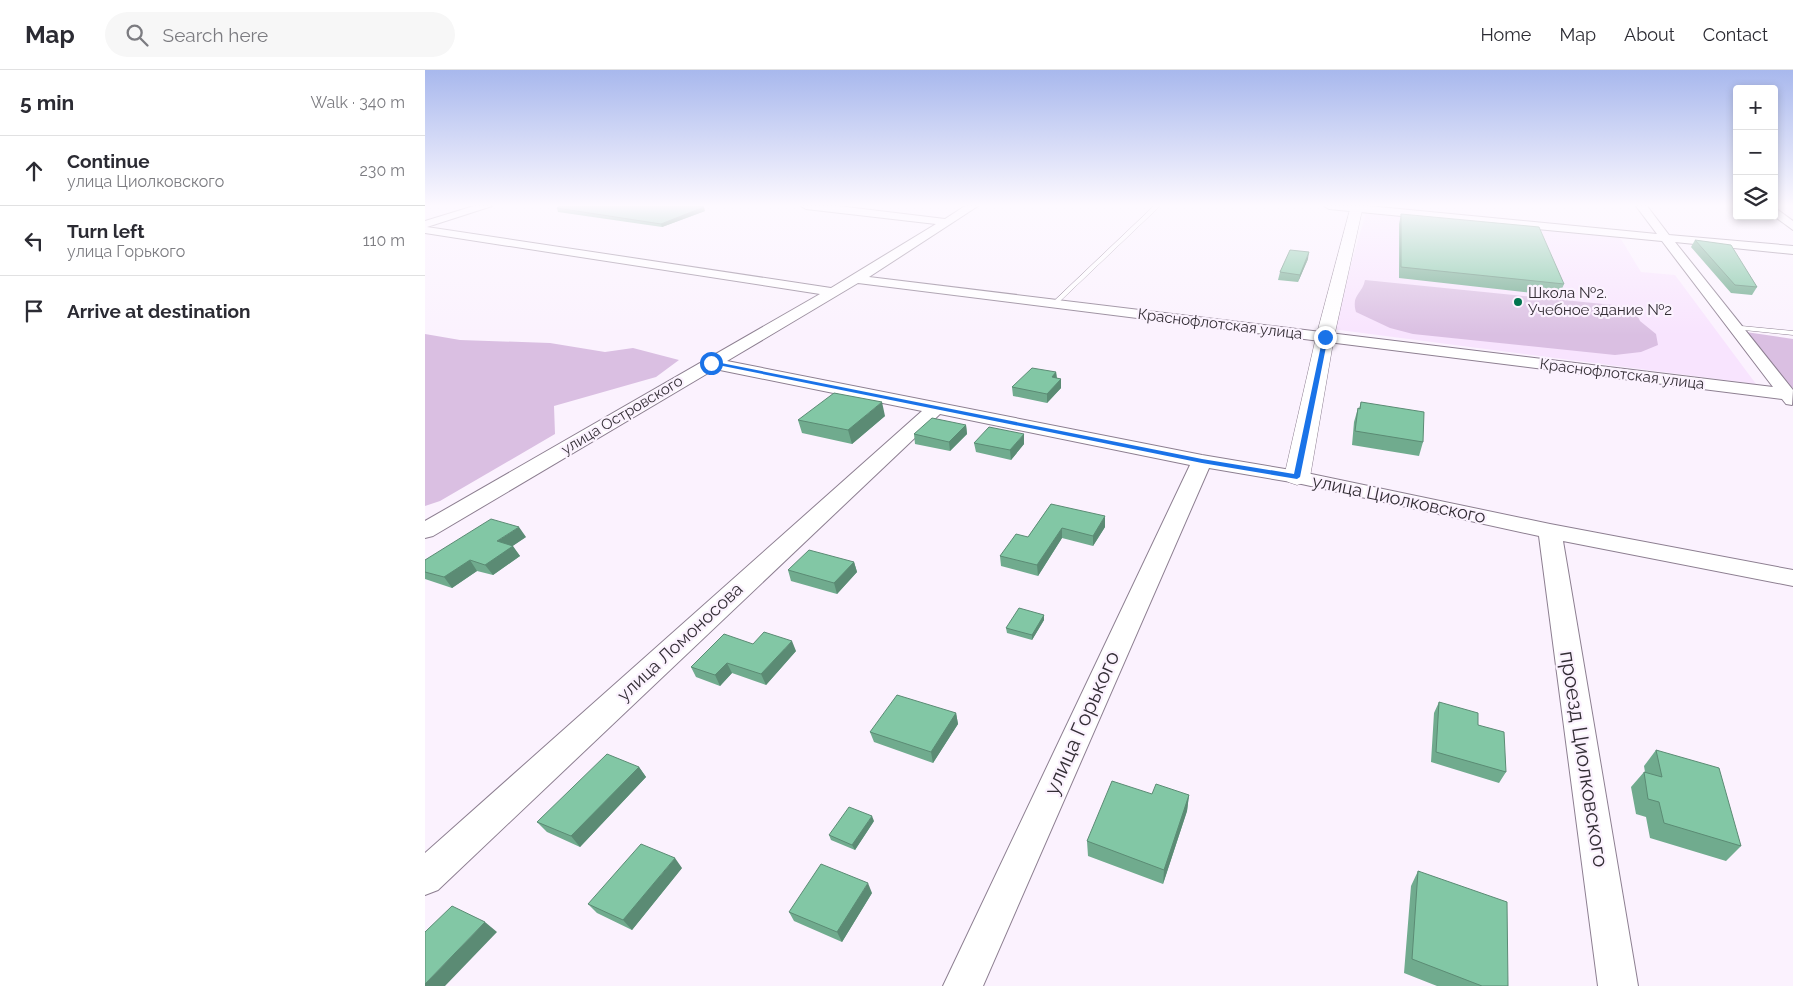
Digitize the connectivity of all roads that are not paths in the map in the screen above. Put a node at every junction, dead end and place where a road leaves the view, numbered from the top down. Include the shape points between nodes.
1 (547, 249) edge
2 (904, 249) edge
3 (1113, 249) edge
4 (1347, 249) edge
5 (1672, 249) edge
6 (1780, 249) edge
7 (1793, 250) edge
8 (855, 280) junction
9 (830, 292) junction
10 (1055, 304) junction
11 (1734, 326) junction
12 (1793, 333) edge
13 (1325, 337) junction
14 (711, 363) junction
15 (1791, 397) edge
16 (935, 408) junction
17 (1202, 461) junction
18 (1297, 477) junction
19 (425, 531) edge
20 (1550, 532) junction
21 (1793, 578) edge
22 (425, 876) edge
23 (963, 986) edge
24 (1618, 986) edge

1 - 9 street
2 - 8 street, улица Островского
3 - 10 lane
4 - 13 street
5 - 11 street
6 - 7 street
8 - 9 street, улица Островского
8 - 10 street, Краснофлотская улица
9 - 14 street, улица Островского
10 - 13 street, Краснофлотская улица
11 - 12 lane
11 - 15 street
13 - 15 street, Краснофлотская улица
13 - 18 street
14 - 16 street, улица Циолковского
14 - 19 street, улица Островского
16 - 17 street, улица Циолковского
16 - 22 street, улица Ломоносова
17 - 18 street, улица Циолковского
17 - 23 street, улица Горького
18 - 20 street, улица Циолковского
20 - 21 street, улица Циолковского
20 - 24 street, проезд Циолковского

